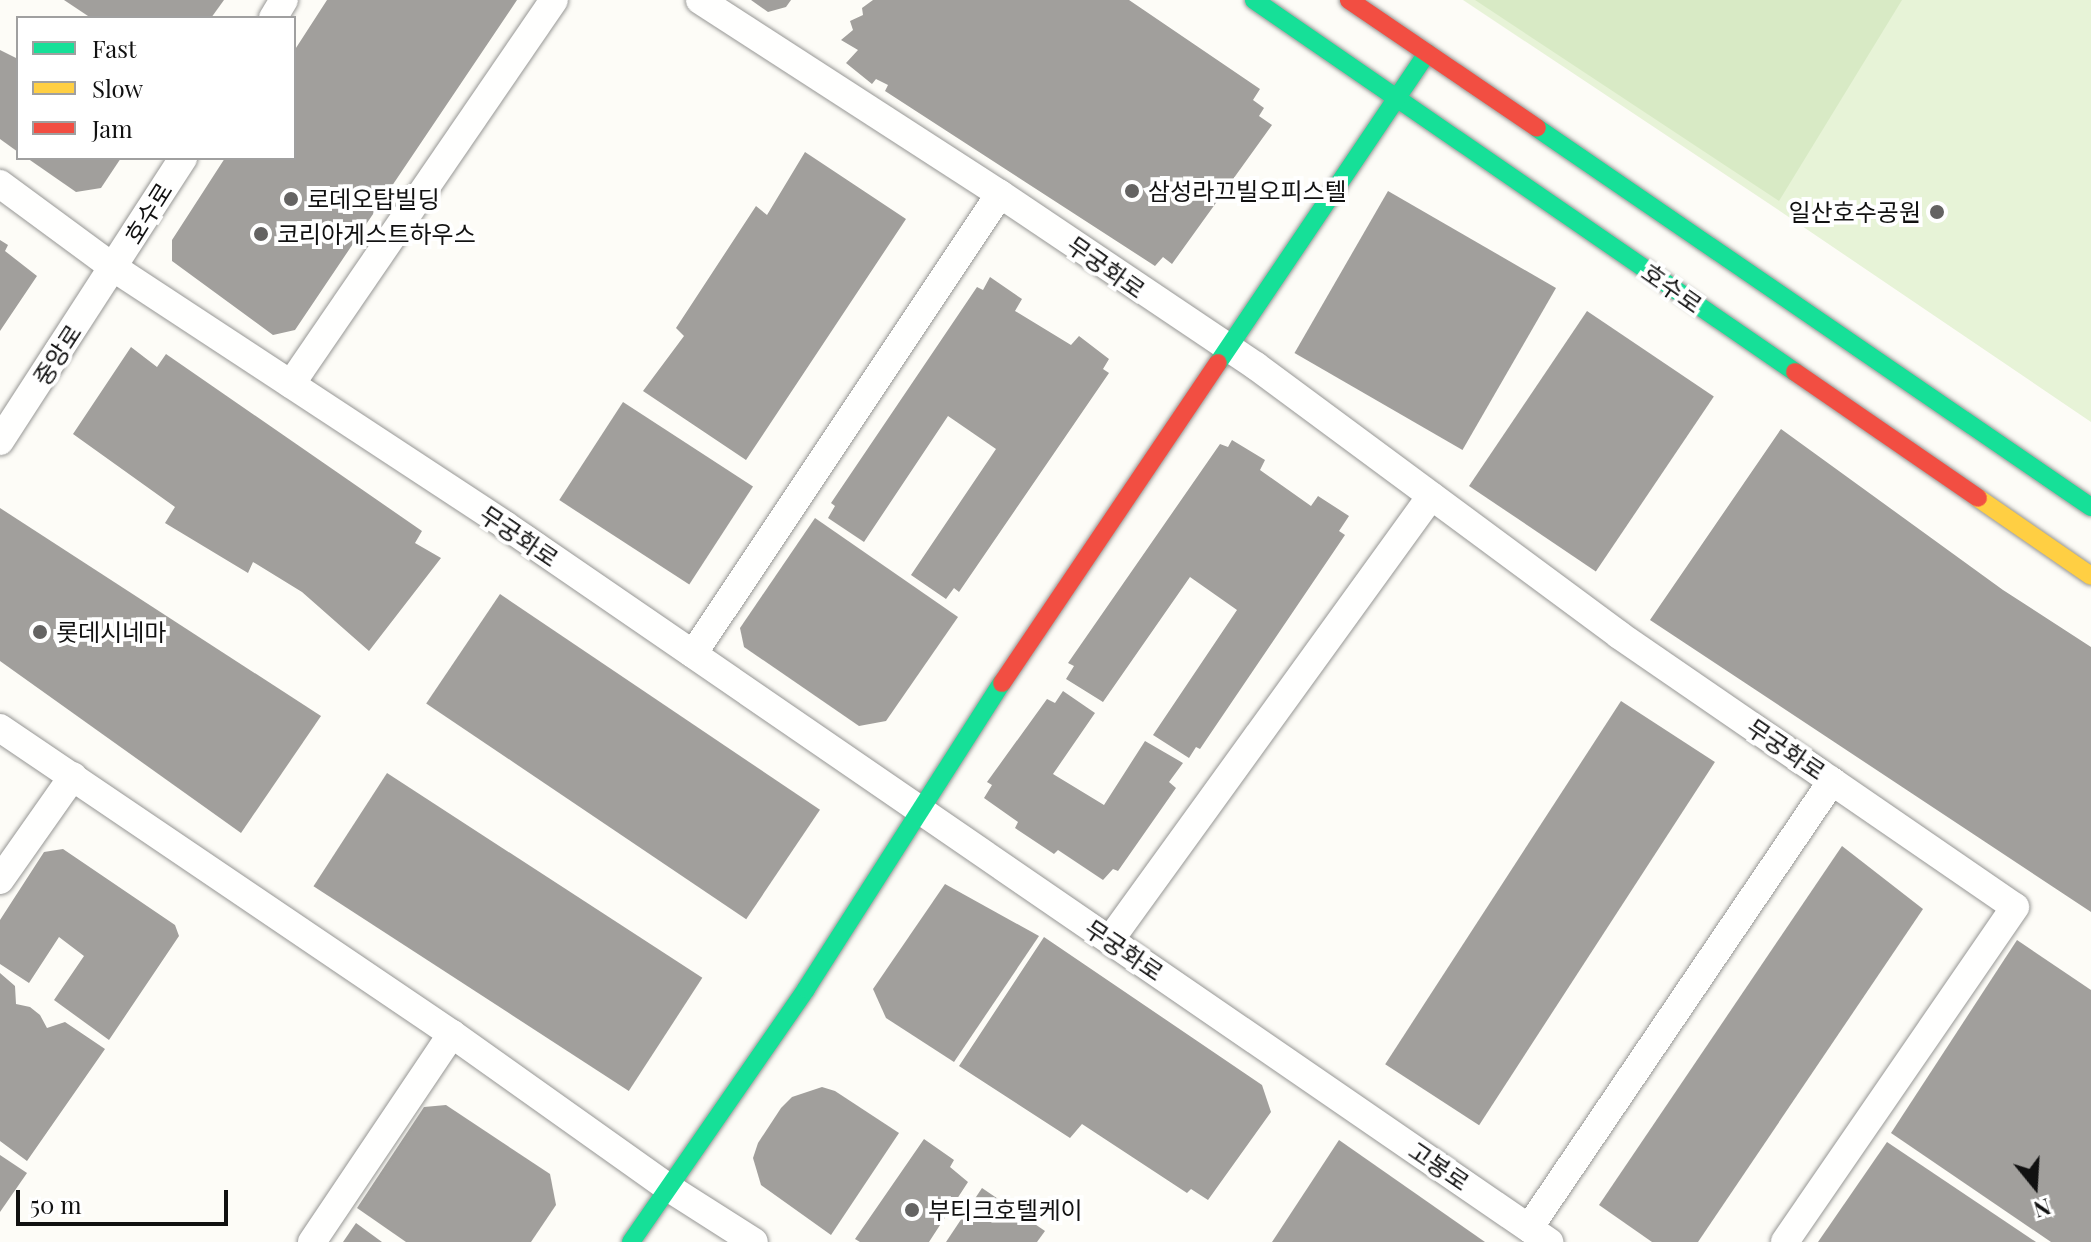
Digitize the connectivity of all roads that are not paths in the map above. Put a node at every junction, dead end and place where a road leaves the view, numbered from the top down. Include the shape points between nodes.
1 (554, 0) edge
2 (700, 0) edge
3 (1254, 0) edge
4 (1349, 0) edge
5 (1427, 53) junction
6 (1397, 97) junction
7 (182, 160) edge
8 (0, 184) edge
9 (1000, 194) junction
10 (114, 268) junction
11 (1230, 349) junction
12 (291, 384) junction
13 (0, 441) edge
14 (1431, 496) junction
15 (2091, 507) edge
16 (2091, 576) edge
17 (693, 654) junction
18 (0, 728) edge
19 (73, 776) junction
20 (1832, 781) junction
21 (920, 810) junction
22 (0, 880) edge
23 (1110, 940) junction
24 (452, 1034) junction
25 (1328, 1091) joint
26 (666, 1186) junction
27 (1539, 1235) edge
28 (312, 1242) edge
29 (631, 1242) edge
30 (754, 1242) edge
31 (1785, 1242) edge

1 - 12 street
2 - 9 street, 무궁화로
3 - 6 main road, 호수로
4 - 5 main road
5 - 6 main road
5 - 15 main road
6 - 11 main road
6 - 16 main road, 호수로
7 - 10 street, 호수로
8 - 10 street, 무궁화로
9 - 11 street, 무궁화로
9 - 17 street
10 - 12 street, 무궁화로
10 - 13 street, 중앙로
11 - 14 street, 무궁화로
11 - 21 main road
12 - 17 street, 무궁화로
14 - 20 street, 무궁화로 via 1619,635
14 - 23 street
17 - 21 street, 무궁화로
18 - 19 street
19 - 22 street
19 - 24 street
20 - 27 street
20 - 31 street, 무궁화로 via 2015,907
21 - 23 street, 무궁화로
21 - 26 main road via 806,989
23 - 25 street, 무궁화로
24 - 26 street
24 - 28 street
25 - 27 street, 고봉로
26 - 29 main road
26 - 30 street

